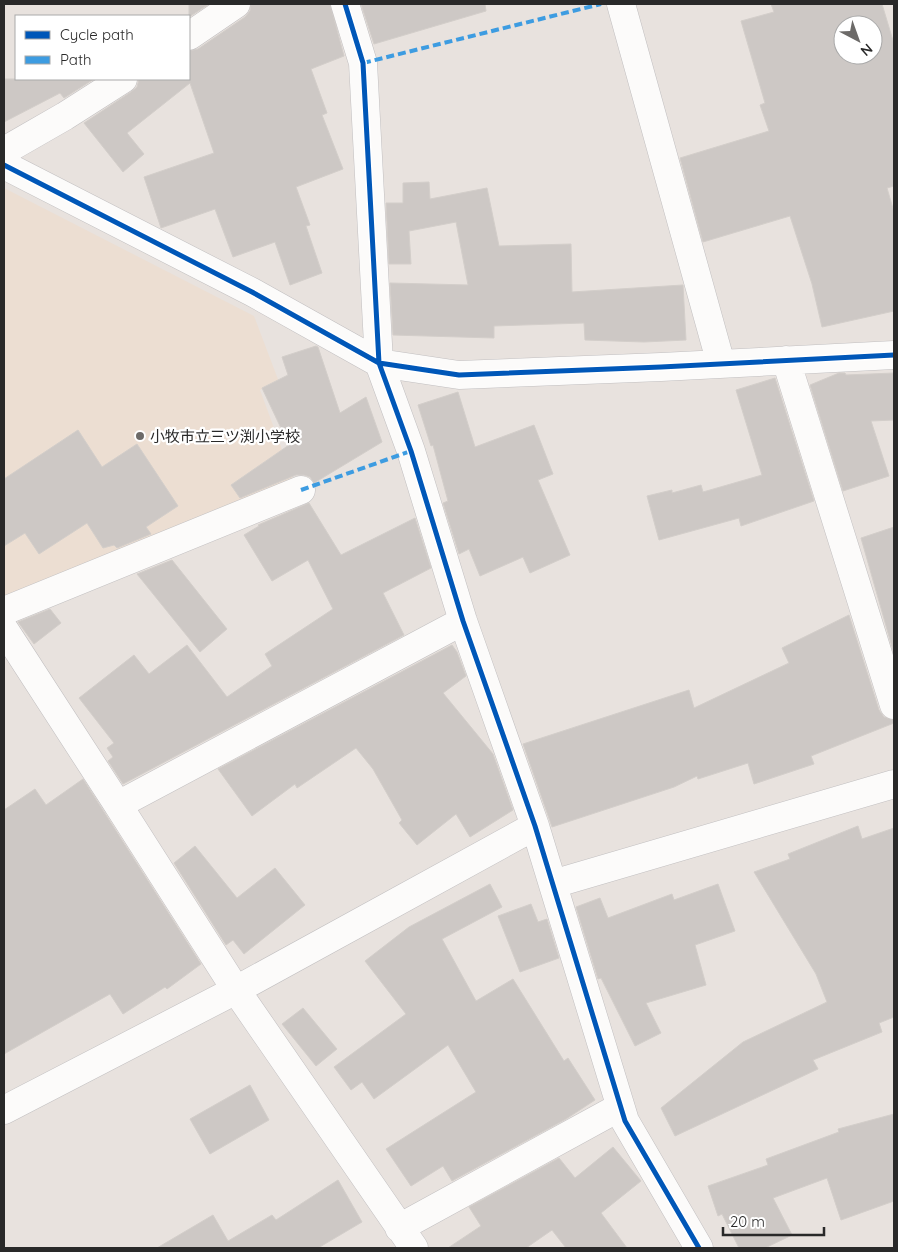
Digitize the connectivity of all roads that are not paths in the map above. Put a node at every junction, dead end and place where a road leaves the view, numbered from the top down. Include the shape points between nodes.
1 (236, 4) edge
2 (345, 4) edge
3 (621, 4) edge
4 (190, 35) edge
5 (121, 80) edge
6 (4, 150) edge
7 (4, 165) edge
8 (894, 355) edge
9 (786, 360) junction
10 (379, 363) junction
11 (721, 364) junction
12 (301, 490) dead end
13 (4, 611) edge
14 (463, 621) junction
15 (4, 629) edge
16 (894, 705) edge
17 (894, 784) edge
18 (118, 805) junction
19 (535, 826) junction
20 (553, 884) junction
21 (236, 990) junction
22 (620, 1107) junction
23 (4, 1110) edge
24 (407, 1238) edge
25 (699, 1248) edge

1 - 4 street
2 - 10 street via 363,63
3 - 11 street
5 - 6 street
7 - 10 street via 252,292
8 - 9 street
9 - 11 street
9 - 16 street
10 - 11 street via 459,375
10 - 14 street via 411,451
12 - 13 street
14 - 18 street
14 - 19 street
15 - 18 street
17 - 20 street
18 - 21 street
19 - 20 street
19 - 21 street
20 - 22 street
21 - 23 street
21 - 24 street
22 - 24 street
22 - 25 street

